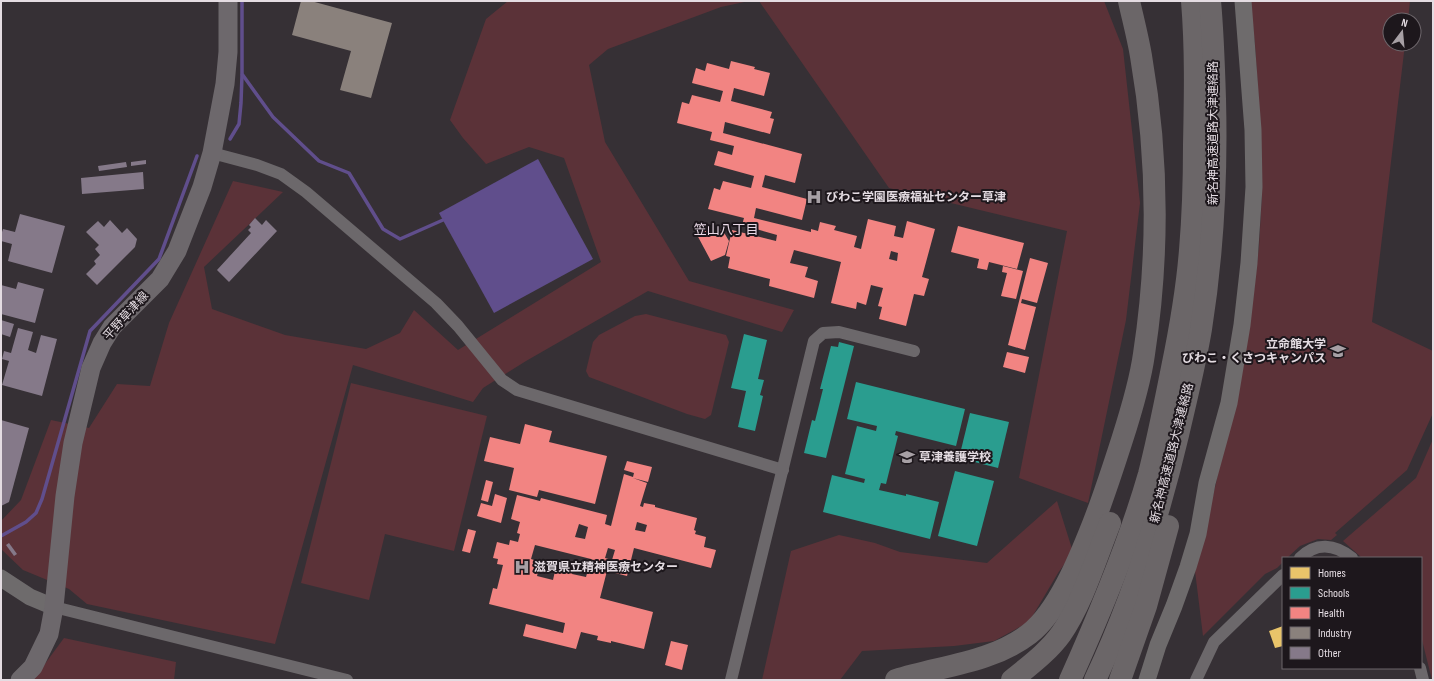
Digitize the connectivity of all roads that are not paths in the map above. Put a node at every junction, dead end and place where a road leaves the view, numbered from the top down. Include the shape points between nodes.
1 (228, 1) edge
2 (1129, 1) edge
3 (1143, 1) edge
4 (1180, 1) edge
5 (1192, 1) edge
6 (1210, 1) edge
7 (1243, 1) edge
8 (1194, 144) junction
9 (212, 153) junction
10 (914, 351) dead end
11 (1196, 357) junction
12 (783, 470) junction
13 (1301, 557) edge
14 (1351, 557) edge
15 (1282, 576) edge
16 (1, 578) edge
17 (1085, 586) junction
18 (54, 607) junction
19 (1420, 669) edge
20 (20, 680) edge
21 (347, 680) edge
22 (731, 680) edge
23 (896, 680) edge
24 (951, 680) edge
25 (1012, 680) edge
26 (1070, 680) edge
27 (1095, 680) edge
28 (1120, 680) edge
29 (1147, 680) edge
30 (1196, 680) edge
31 (1423, 680) edge

1 - 9 main road, 平野草津線 via 225,84
2 - 23 highway via 1141,56 1154,178 1151,290 1144,355 1132,408 1107,490 1075,568 1060,596 1030,633 1012,645 988,655
3 - 17 highway via 1150,26 1166,148 1169,238 1166,284 1154,371 1137,436 1110,521
4 - 8 highway
5 - 8 highway via 1196,101
6 - 11 highway, 新名神高速道路大津連絡路 via 1216,146 1211,252
7 - 29 street via 1253,130 1254,187 1242,326 1229,403 1207,483 1198,534
8 - 26 highway, 新名神高速道路大津連絡路 via 1194,180 1186,287 1160,428 1131,528 1098,616
9 - 12 street via 281,174 306,192 436,303 502,380 517,390
9 - 18 main road, 平野草津線 via 202,187 177,251 160,279 112,327 102,342 91,368 73,443
10 - 12 street via 839,332 823,333 814,341
11 - 27 highway, 新名神高速道路大津連絡路 via 1154,528 1131,595
11 - 28 highway via 1183,457 1164,545
12 - 22 street
13 - 14 street via 1306,552 1330,547
15 - 30 street via 1214,642
16 - 18 street via 30,597
17 - 24 highway via 1057,627 1028,653 1012,662
17 - 25 highway via 1061,634 1044,653
18 - 20 main road, 平野草津線 via 49,634 33,667
18 - 21 street
19 - 31 street

